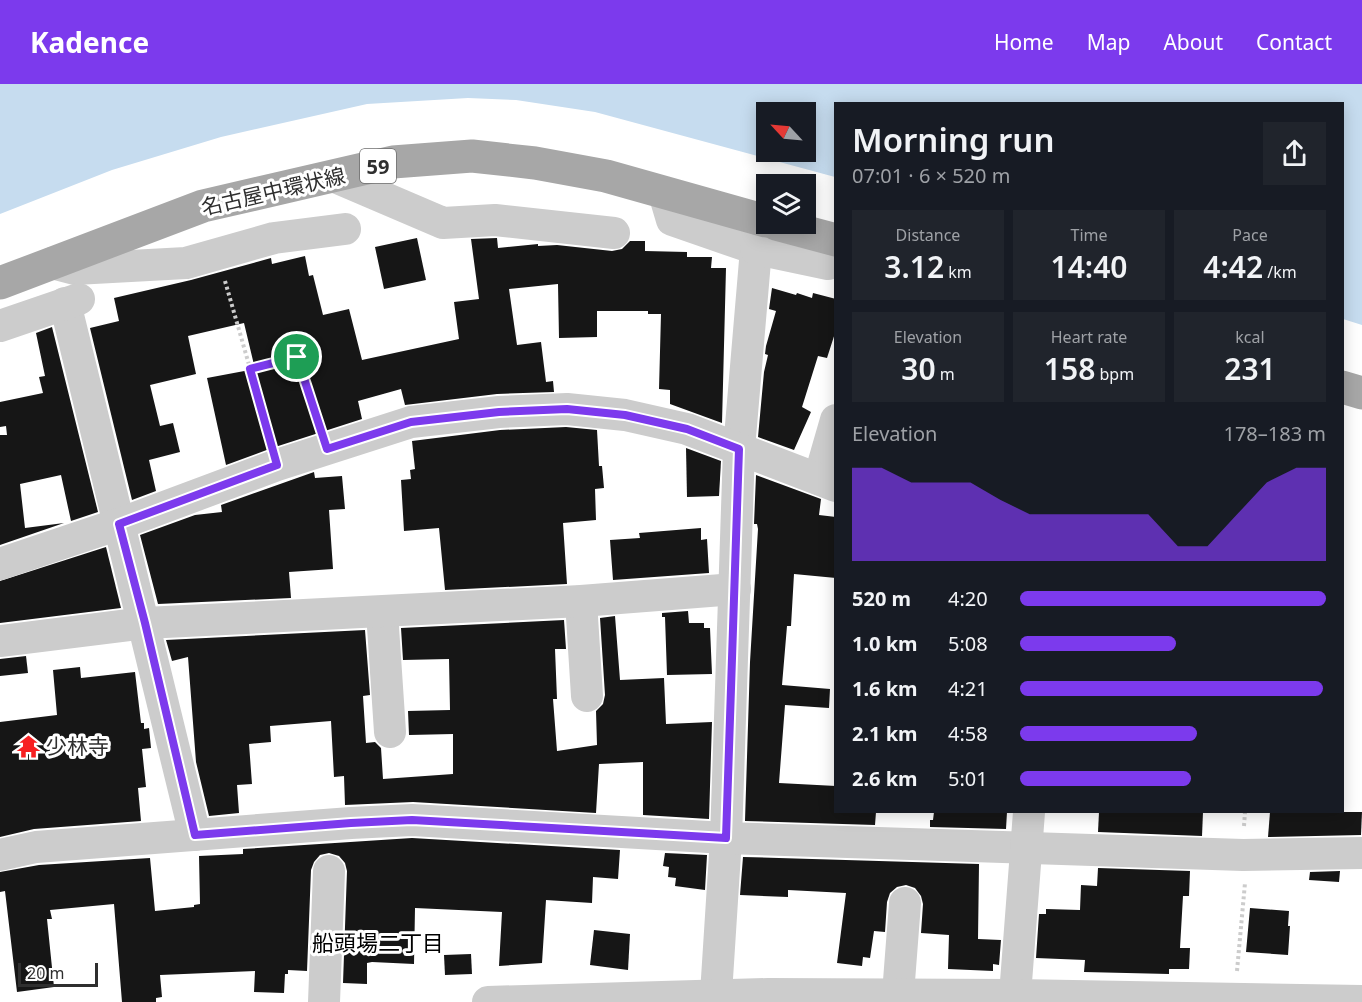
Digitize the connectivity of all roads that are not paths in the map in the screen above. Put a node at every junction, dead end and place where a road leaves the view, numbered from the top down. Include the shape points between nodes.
1 (333, 176) junction
2 (345, 229) dead end
3 (614, 233) dead end
4 (814, 234) edge
5 (761, 235) edge
6 (834, 239) edge
7 (834, 262) edge
8 (52, 263) junction
9 (0, 283) edge
10 (0, 326) edge
11 (1344, 388) edge
12 (1362, 393) edge
13 (834, 434) edge
14 (739, 449) junction
15 (827, 482) edge
16 (119, 524) junction
17 (0, 564) edge
18 (735, 589) junction
19 (581, 601) junction
20 (382, 612) junction
21 (145, 623) junction
22 (0, 641) edge
23 (587, 696) dead end
24 (390, 732) dead end
25 (1029, 813) edge
26 (195, 835) junction
27 (726, 838) junction
28 (1026, 847) junction
29 (1362, 853) edge
30 (0, 855) edge
31 (329, 871) dead end
32 (905, 903) dead end
33 (898, 994) junction
34 (1020, 997) edge
35 (713, 998) edge
36 (1362, 1001) edge
37 (324, 1002) edge
38 (489, 1002) edge

1 - 3 street via 443,223 495,220
1 - 5 main road, 名古屋中環状線 / 59 via 393,162 472,156 535,163 664,193
1 - 8 main road, 名古屋中環状線 / 59 via 203,206
2 - 8 street via 274,238 186,263 86,269
4 - 6 main road
5 - 7 street via 828,264
5 - 14 street
8 - 9 main road, 名古屋中環状線 / 59
10 - 16 street via 72,301
11 - 12 main road
13 - 15 street
14 - 15 street
14 - 16 street via 687,429 625,415 567,409 411,422 277,465
14 - 18 street
16 - 17 street
16 - 21 street
18 - 19 street
18 - 27 street
19 - 20 street
19 - 23 street
20 - 21 street
20 - 24 street
21 - 22 street
21 - 26 street
25 - 28 street
26 - 27 street via 412,820
26 - 30 street via 36,847
27 - 28 street
27 - 35 street
28 - 29 street via 1248,855
28 - 34 street
31 - 37 street
32 - 33 street
33 - 34 street
33 - 35 street
34 - 36 street
35 - 38 street

